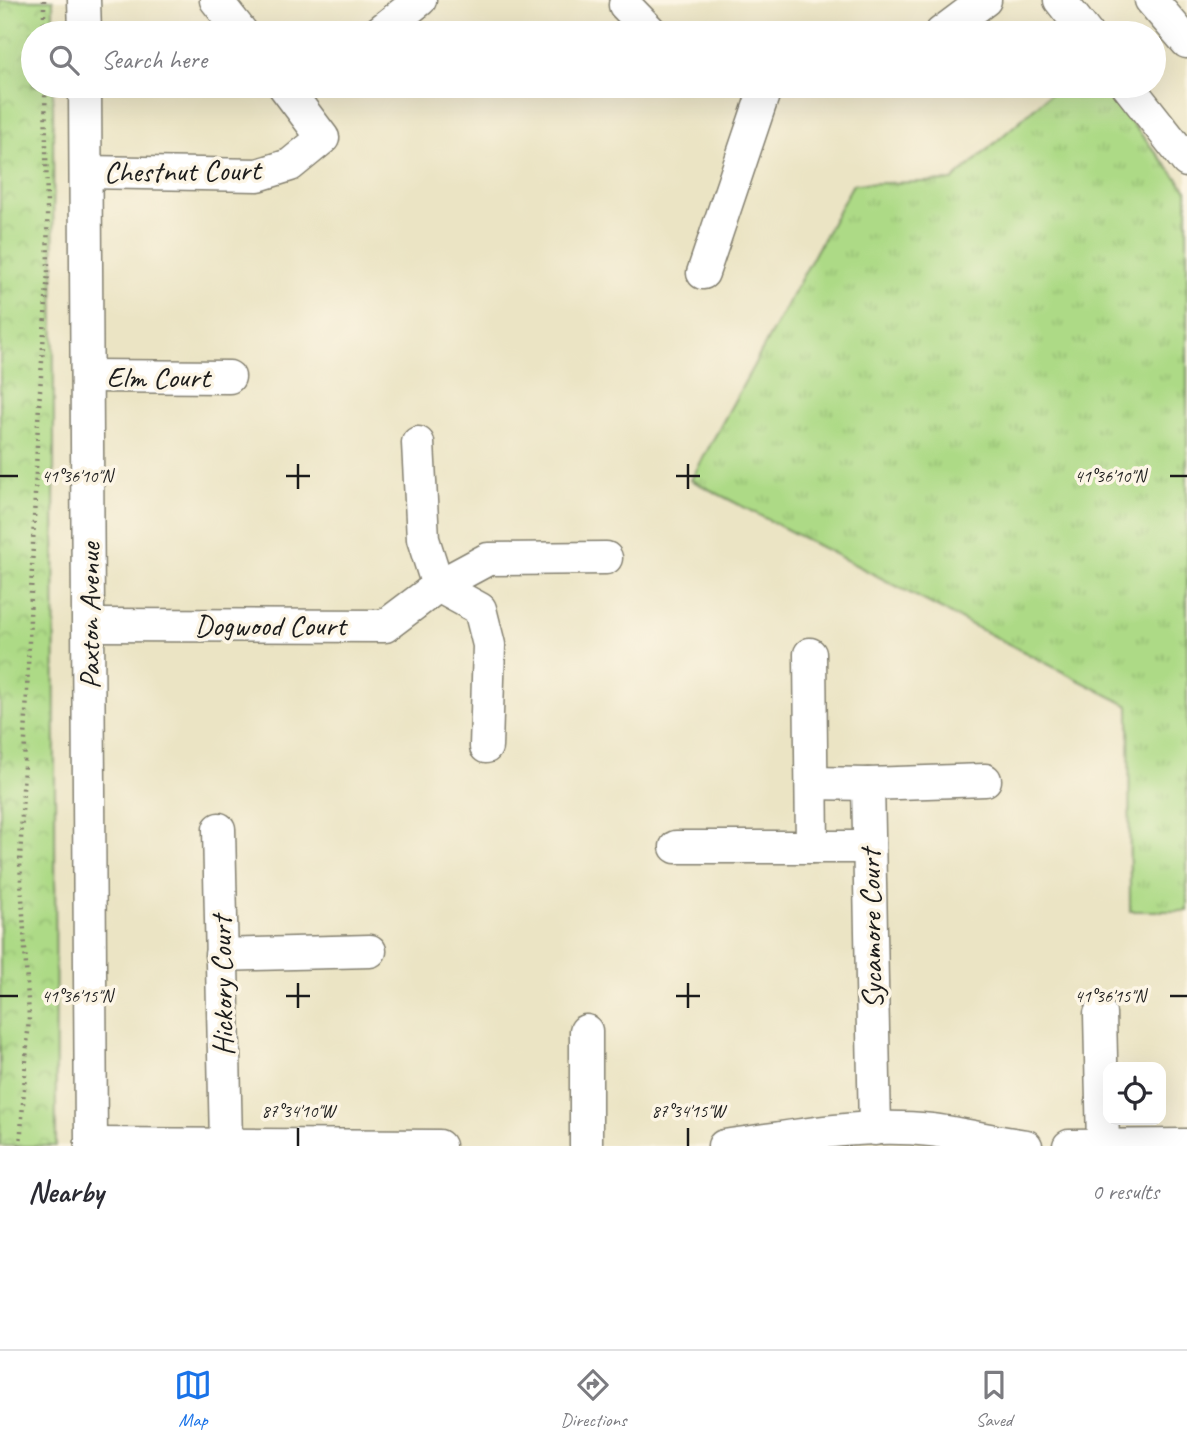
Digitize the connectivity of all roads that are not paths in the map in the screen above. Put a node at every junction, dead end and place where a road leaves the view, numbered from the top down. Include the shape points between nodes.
1 (84, 0) edge
2 (216, 0) edge
3 (420, 0) edge
4 (985, 0) edge
5 (1060, 0) edge
6 (1151, 0) edge
7 (625, 5) dead end
8 (85, 21) edge
9 (233, 21) edge
10 (393, 21) edge
11 (640, 21) edge
12 (957, 21) edge
13 (1077, 21) edge
14 (1187, 42) edge
15 (85, 98) edge
16 (301, 98) edge
17 (762, 98) edge
18 (1138, 98) edge
19 (1185, 155) edge
20 (86, 172) junction
21 (703, 273) dead end
22 (87, 376) junction
23 (229, 377) dead end
24 (418, 443) dead end
25 (606, 558) dead end
26 (438, 586) junction
27 (90, 625) junction
28 (810, 654) dead end
29 (486, 747) dead end
30 (985, 780) dead end
31 (812, 783) junction
32 (868, 784) junction
33 (219, 829) dead end
34 (676, 847) dead end
35 (812, 847) junction
36 (869, 847) junction
37 (370, 951) dead end
38 (222, 956) junction
39 (1100, 1014) dead end
40 (586, 1031) dead end
41 (875, 1129) junction
42 (226, 1143) junction
43 (91, 1145) edge
44 (1103, 1145) edge
45 (1187, 1145) edge
46 (374, 1146) edge
47 (439, 1146) edge
48 (586, 1146) edge
49 (724, 1146) edge
50 (1026, 1146) edge
51 (1069, 1146) edge

1 - 8 street
2 - 9 street
3 - 10 street
4 - 12 street
5 - 13 street
6 - 14 street
7 - 11 street
15 - 20 street, Paxton Avenue
16 - 20 street, Chestnut Court via 323,138 290,165 258,175
17 - 21 street
18 - 19 street
20 - 22 street, Paxton Avenue
22 - 23 street, Elm Court
22 - 27 street, Paxton Avenue
24 - 26 street via 423,539
25 - 26 street, Dogwood Court via 488,559
26 - 27 street, Dogwood Court via 385,626
26 - 29 street via 480,609 489,645
27 - 43 street, Paxton Avenue
28 - 31 street, Sycamore Court
30 - 32 street
31 - 32 street
31 - 35 street, Sycamore Court
32 - 36 street, Sycamore Court
33 - 38 street, Hickory Court
34 - 35 street
35 - 36 street
36 - 41 street, Sycamore Court
37 - 38 street
38 - 42 street, Hickory Court
39 - 44 street
40 - 48 street
41 - 49 street
41 - 50 street via 930,1130
42 - 43 street
42 - 46 street
44 - 45 street
44 - 51 street
46 - 47 street

